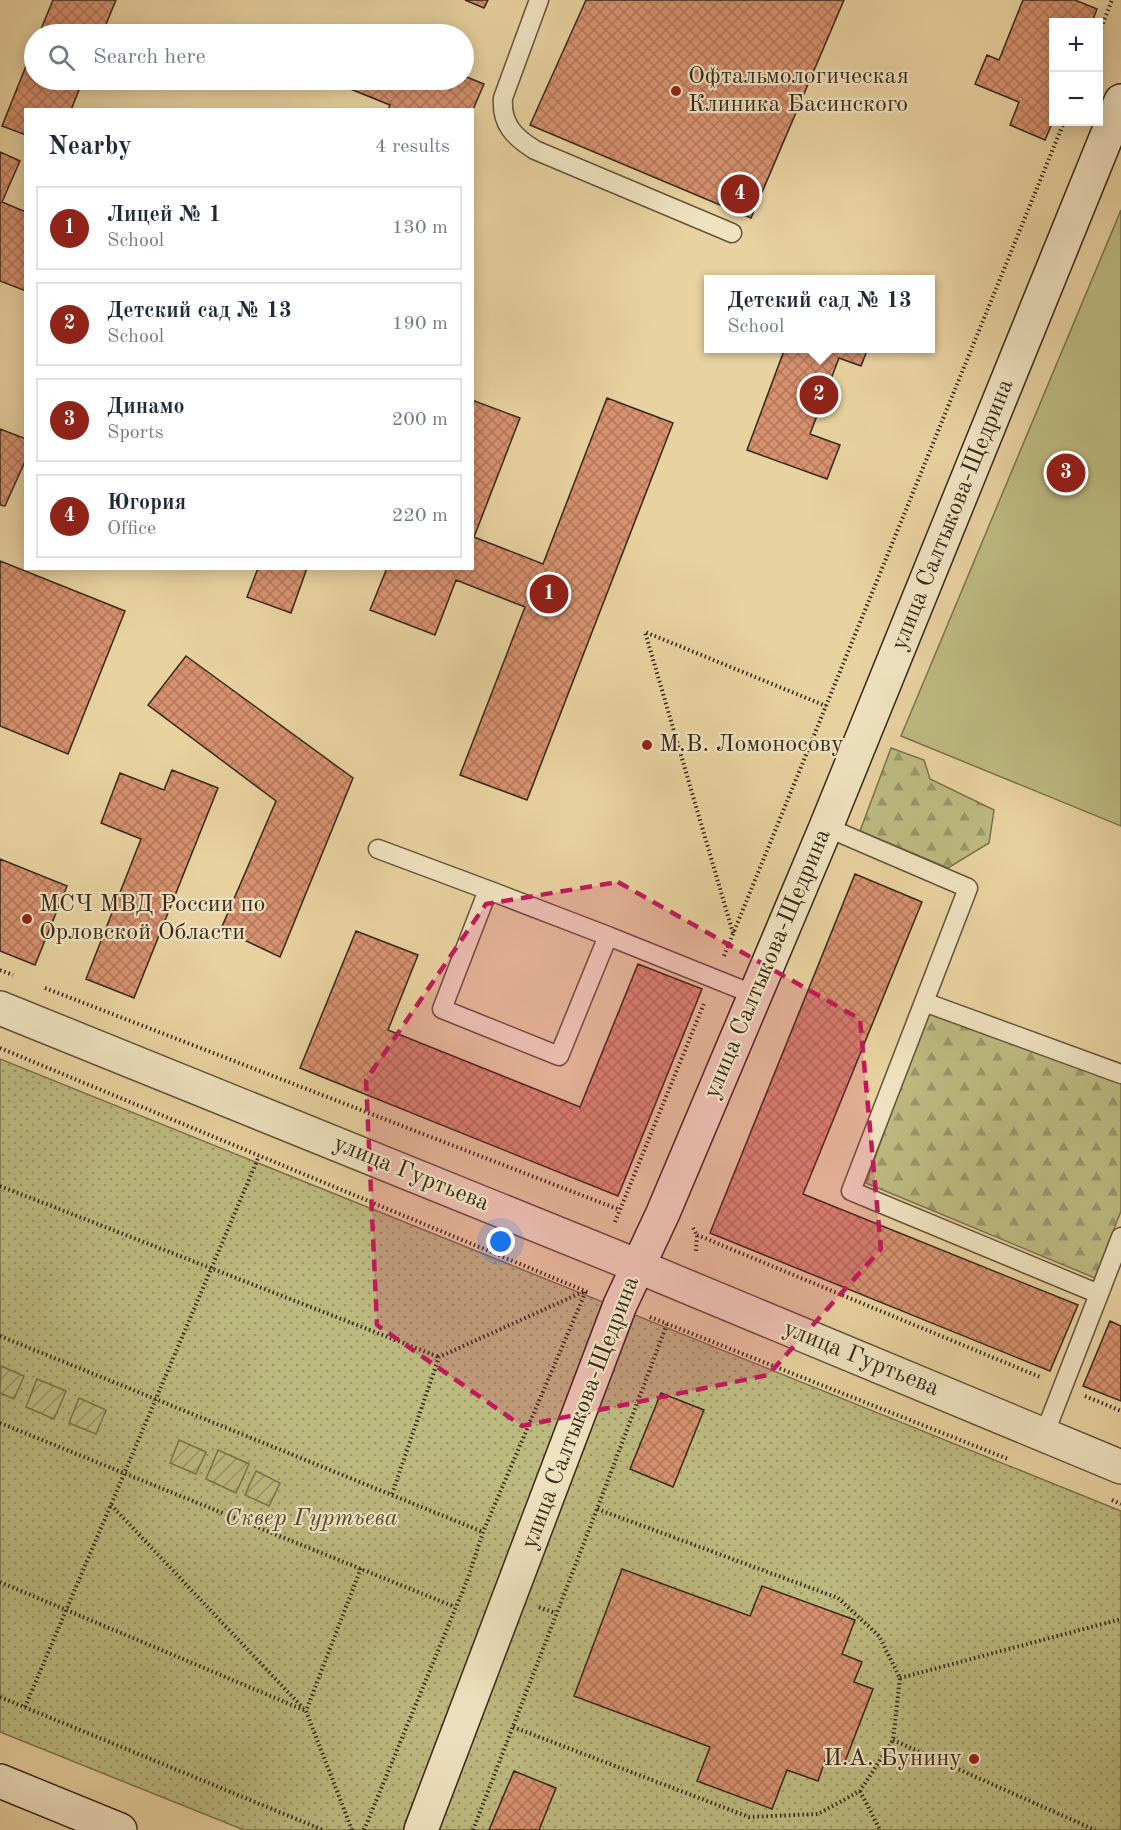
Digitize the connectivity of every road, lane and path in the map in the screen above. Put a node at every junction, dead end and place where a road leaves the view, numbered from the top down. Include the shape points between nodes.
1 (539, 0) edge
2 (1112, 0) edge
3 (1103, 23) edge
4 (1121, 101) edge
5 (1062, 126) edge
6 (732, 233) dead end
7 (826, 706) junction
8 (826, 826) junction
9 (378, 849) dead end
10 (488, 890) junction
11 (733, 934) junction
12 (608, 936) junction
13 (0, 970) edge
14 (22, 979) dead end
15 (714, 980) junction
16 (44, 987) dead end
17 (755, 995) junction
18 (924, 1002) junction
19 (0, 1008) edge
20 (0, 1048) edge
21 (1121, 1074) edge
22 (259, 1156) junction
23 (0, 1186) edge
24 (620, 1210) junction
25 (690, 1222) dead end
26 (615, 1223) dead end
27 (697, 1235) junction
28 (1121, 1237) edge
29 (696, 1251) dead end
30 (638, 1267) junction
31 (212, 1268) junction
32 (586, 1291) junction
33 (1099, 1294) junction
34 (0, 1336) edge
35 (439, 1358) junction
36 (1063, 1387) junction
37 (156, 1399) junction
38 (1121, 1411) edge
39 (0, 1423) edge
40 (1044, 1435) junction
41 (1010, 1460) dead end
42 (1121, 1467) edge
43 (124, 1473) junction
44 (392, 1494) junction
45 (1110, 1499) dead end
46 (1121, 1504) edge
47 (111, 1505) junction
48 (597, 1509) junction
49 (483, 1532) junction
50 (361, 1568) junction
51 (0, 1582) edge
52 (456, 1608) junction
53 (66, 1610) junction
54 (1121, 1619) edge
55 (900, 1678) junction
56 (0, 1697) edge
57 (25, 1707) junction
58 (306, 1711) junction
59 (513, 1726) junction
60 (894, 1740) junction
61 (0, 1781) edge
62 (860, 1791) junction
63 (120, 1830) edge
64 (323, 1830) edge
65 (352, 1830) edge
66 (364, 1830) edge
67 (421, 1830) edge
68 (473, 1830) edge
69 (880, 1830) edge
70 (1095, 1830) edge

1 - 6 lane via 503,98 502,108 510,130 535,150
2 - 3 path
4 - 8 street, улица Салтыкова-Щедрина
5 - 7 path
7 - 11 path
7 - 11 path via 645,632
8 - 17 street, улица Салтыкова-Щедрина
8 - 18 lane via 968,888
9 - 10 lane
10 - 12 lane
10 - 12 lane via 442,1009 559,1056
11 - 15 path
12 - 15 lane
13 - 14 path
15 - 17 lane
15 - 24 path
16 - 24 path
17 - 30 street, улица Салтыкова-Щедрина
18 - 21 lane
18 - 33 lane via 851,1191
19 - 30 street, улица Гуртьева
20 - 22 path
22 - 31 path
22 - 32 path
23 - 31 path
24 - 26 path
25 - 27 path
27 - 29 path
27 - 36 path
28 - 33 lane
30 - 40 street, улица Гуртьева
30 - 67 street, улица Салтыкова-Щедрина via 620,1305
31 - 35 path
31 - 37 path
32 - 35 path
32 - 49 path
33 - 36 lane
34 - 37 path
35 - 44 path
36 - 38 path
36 - 40 lane
37 - 43 path
37 - 44 path
39 - 43 path
40 - 42 street, улица Гуртьева
41 - 48 path via 667,1324
43 - 47 path
43 - 50 path
44 - 49 path
45 - 46 path
47 - 53 path
47 - 58 path
48 - 55 path via 838,1598 879,1636
48 - 59 path
49 - 52 path
50 - 52 path
50 - 58 path
51 - 53 path
52 - 66 path
53 - 57 path
53 - 58 path
54 - 55 path
55 - 60 path
56 - 57 path
57 - 64 path
58 - 65 path
59 - 62 path via 749,1817 818,1814
59 - 68 path
60 - 62 path
60 - 70 path
61 - 63 street
62 - 69 path

